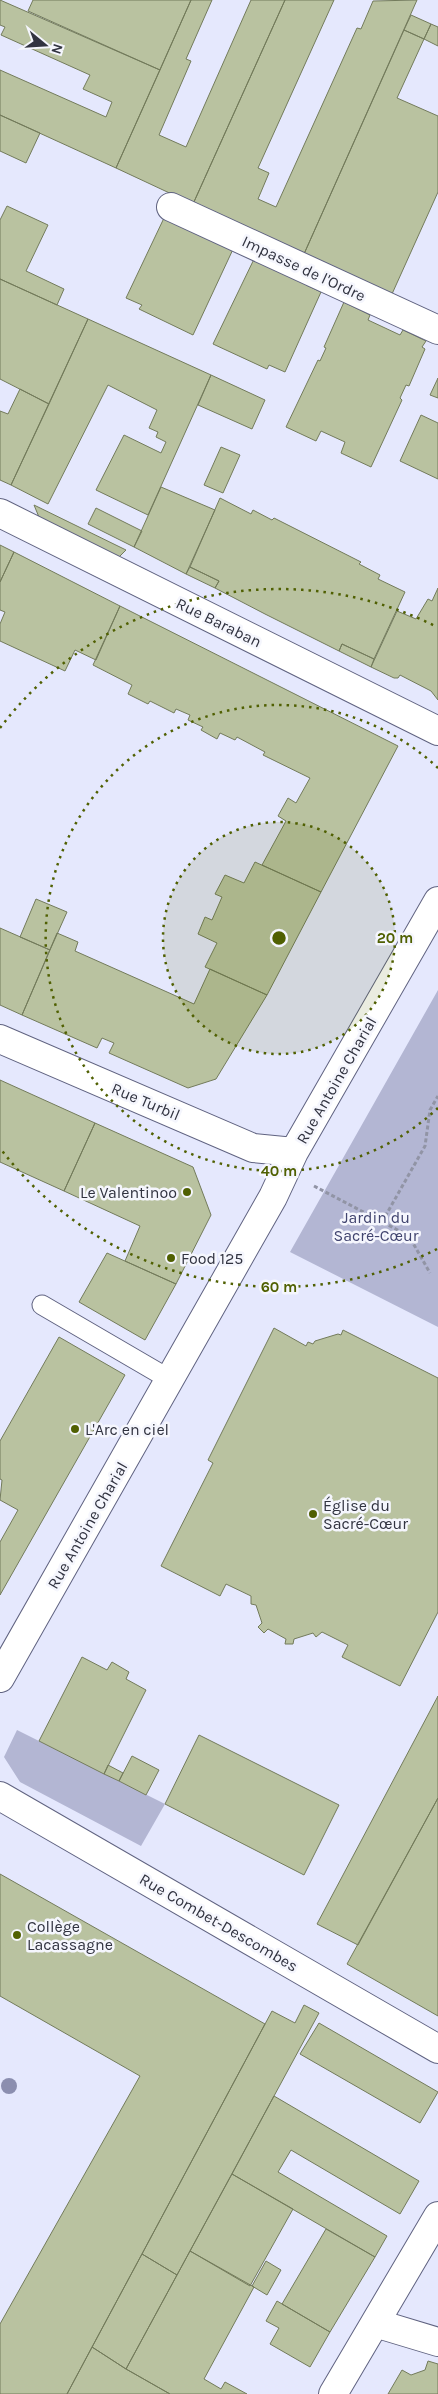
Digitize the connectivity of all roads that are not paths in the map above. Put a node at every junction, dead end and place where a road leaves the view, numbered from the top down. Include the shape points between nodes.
1 (171, 207) dead end
2 (438, 330) edge
3 (0, 513) edge
4 (438, 731) edge
5 (438, 901) edge
6 (0, 1039) edge
7 (294, 1152) junction
8 (42, 1305) dead end
9 (170, 1379) junction
10 (0, 1678) edge
11 (0, 1796) edge
12 (438, 2049) edge
13 (438, 2216) edge
14 (375, 2323) junction
15 (438, 2342) edge
16 (333, 2394) edge

1 - 2 street, Impasse de l'Ordre
3 - 4 street, Rue Baraban
5 - 7 street, Rue Antoine Charial
6 - 7 street, Rue Turbil via 253,1148
7 - 9 street, Rue Antoine Charial via 273,1197
8 - 9 lane
9 - 10 street, Rue Antoine Charial
11 - 12 street, Rue Combet-Descombes
13 - 14 street
14 - 15 street
14 - 16 street

